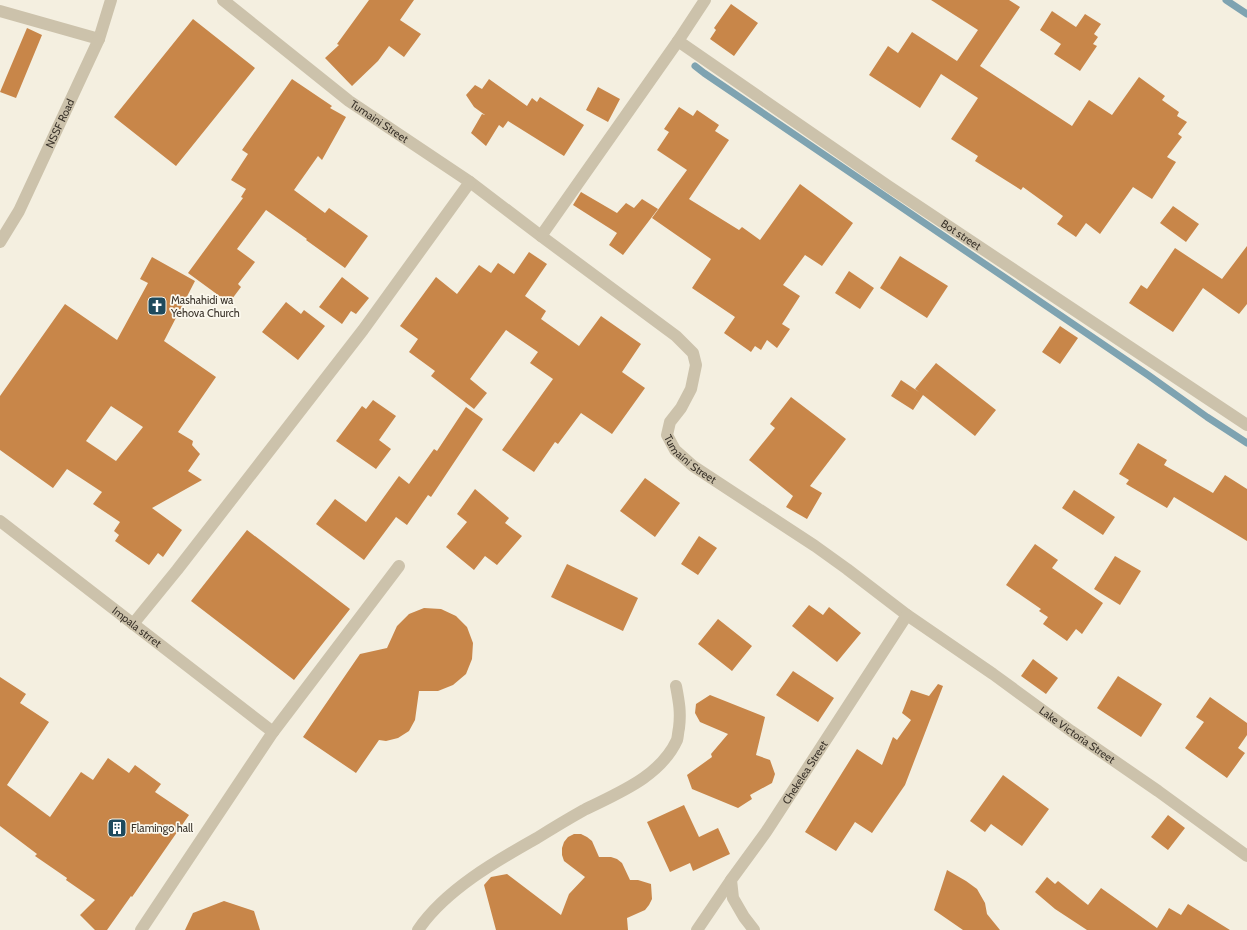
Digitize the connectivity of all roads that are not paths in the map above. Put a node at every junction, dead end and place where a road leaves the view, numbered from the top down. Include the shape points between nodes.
1 (111, 0) edge
2 (222, 0) edge
3 (705, 0) edge
4 (0, 11) edge
5 (99, 39) junction
6 (678, 41) junction
7 (470, 182) junction
8 (541, 236) junction
9 (0, 242) edge
10 (1247, 425) edge
11 (0, 521) edge
12 (399, 566) dead end
13 (907, 615) junction
14 (133, 624) junction
15 (676, 686) dead end
16 (273, 732) junction
17 (1247, 855) edge
18 (731, 880) junction
19 (141, 930) edge
20 (418, 930) edge
21 (697, 930) edge
22 (754, 930) edge

1 - 5 street, NSSF Road
2 - 7 street, Tumaini Street via 349,101
3 - 6 street
4 - 5 street
5 - 9 street, NSSF Road via 19,211
6 - 8 street
6 - 10 street, Bot street via 888,186
7 - 8 street, Tumaini Street
7 - 14 street via 363,330
8 - 13 street, Tumaini Street via 676,336 692,353 696,365 691,389 670,422 667,435 675,450 693,466 815,546
11 - 14 street, Impala strret
12 - 16 street
13 - 17 street, Lake Victoria Street
13 - 18 street, Chekelea Street via 766,832
14 - 16 street, Impala strret
15 - 20 street via 681,715 677,739 655,769 633,785 503,857 458,889 428,916
16 - 19 street
18 - 21 street, Chekelea Street
18 - 22 street via 733,898

